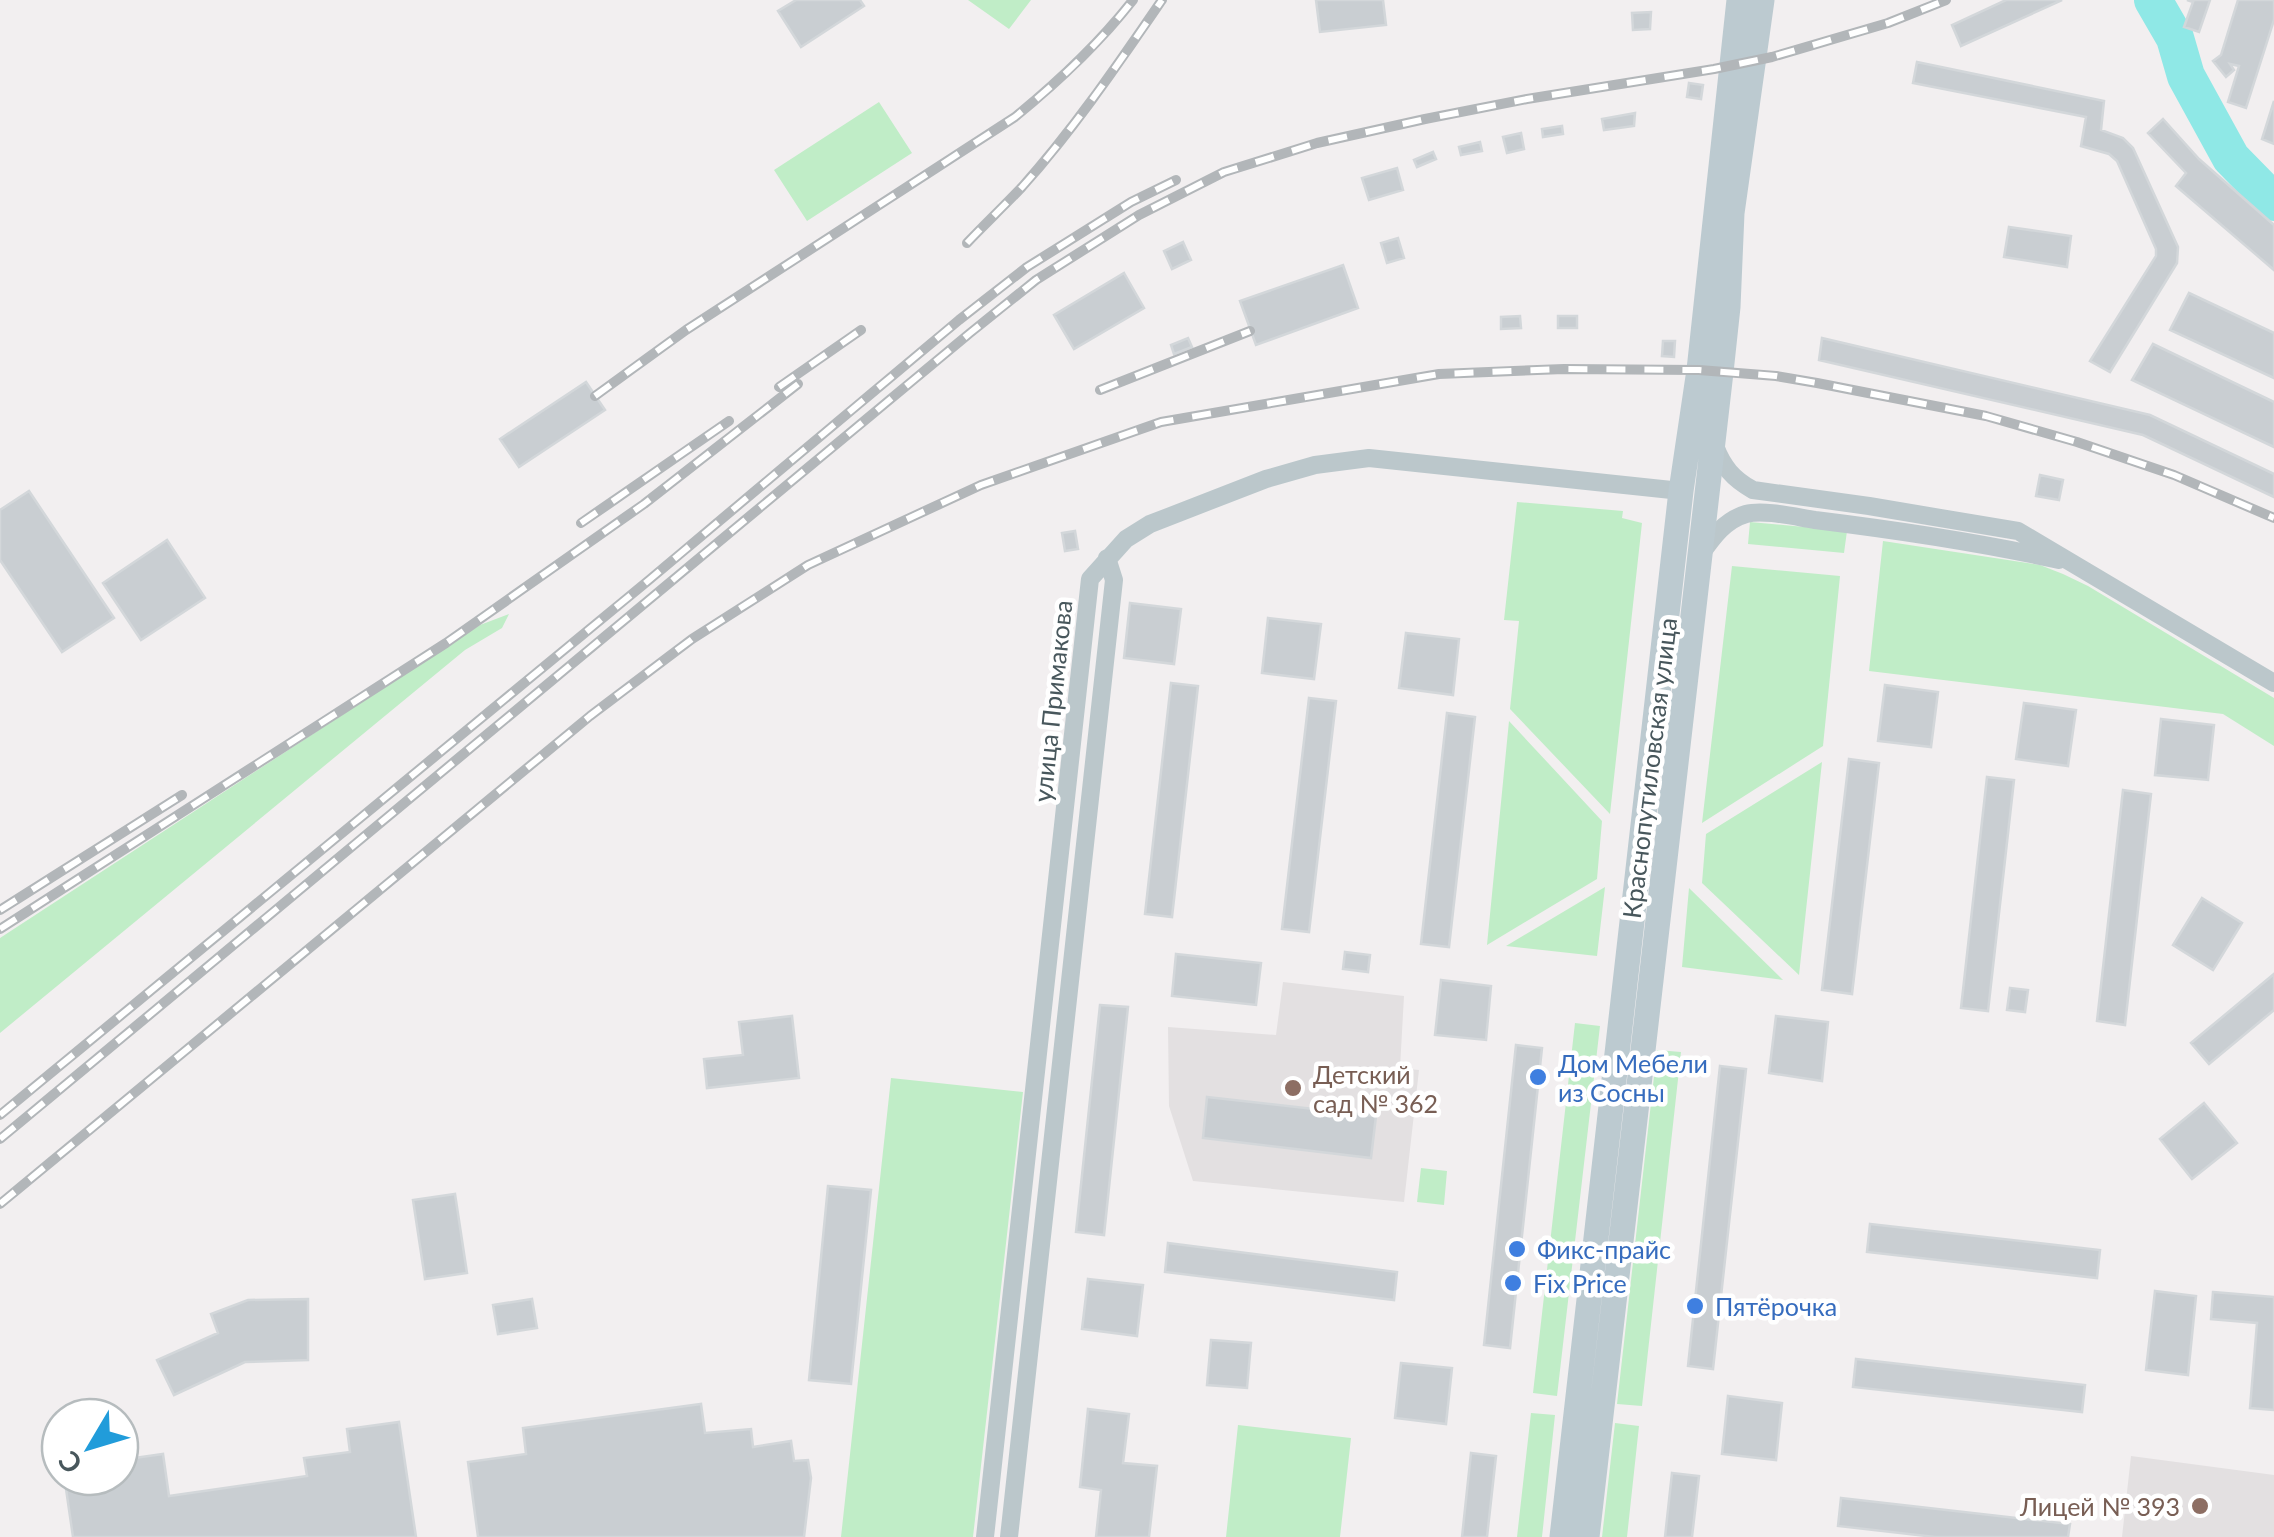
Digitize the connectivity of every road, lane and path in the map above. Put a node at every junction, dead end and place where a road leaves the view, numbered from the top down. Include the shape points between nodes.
1 (1739, 0) edge
2 (1762, 0) edge
3 (1712, 440) junction
4 (1681, 492) junction
5 (1107, 558) junction
6 (1698, 559) junction
7 (2073, 563) junction
8 (2274, 682) edge
9 (985, 1537) edge
10 (1009, 1537) edge
11 (1562, 1537) edge
12 (1587, 1537) edge

1 - 4 main road, Краснопутиловская улица
2 - 3 main road, Краснопутиловская улица via 1732,213
3 - 6 main road, Краснопутиловская улица
3 - 7 street via 1725,468 1753,490 2018,531
4 - 5 street via 1369,458 1316,465 1195,506 1150,524
4 - 11 main road, Краснопутиловская улица
5 - 9 street, улица Примакова via 1090,579
5 - 10 street, улица Примакова via 1114,580
6 - 7 street via 1719,530 1752,512
6 - 12 main road, Краснопутиловская улица
7 - 8 street

